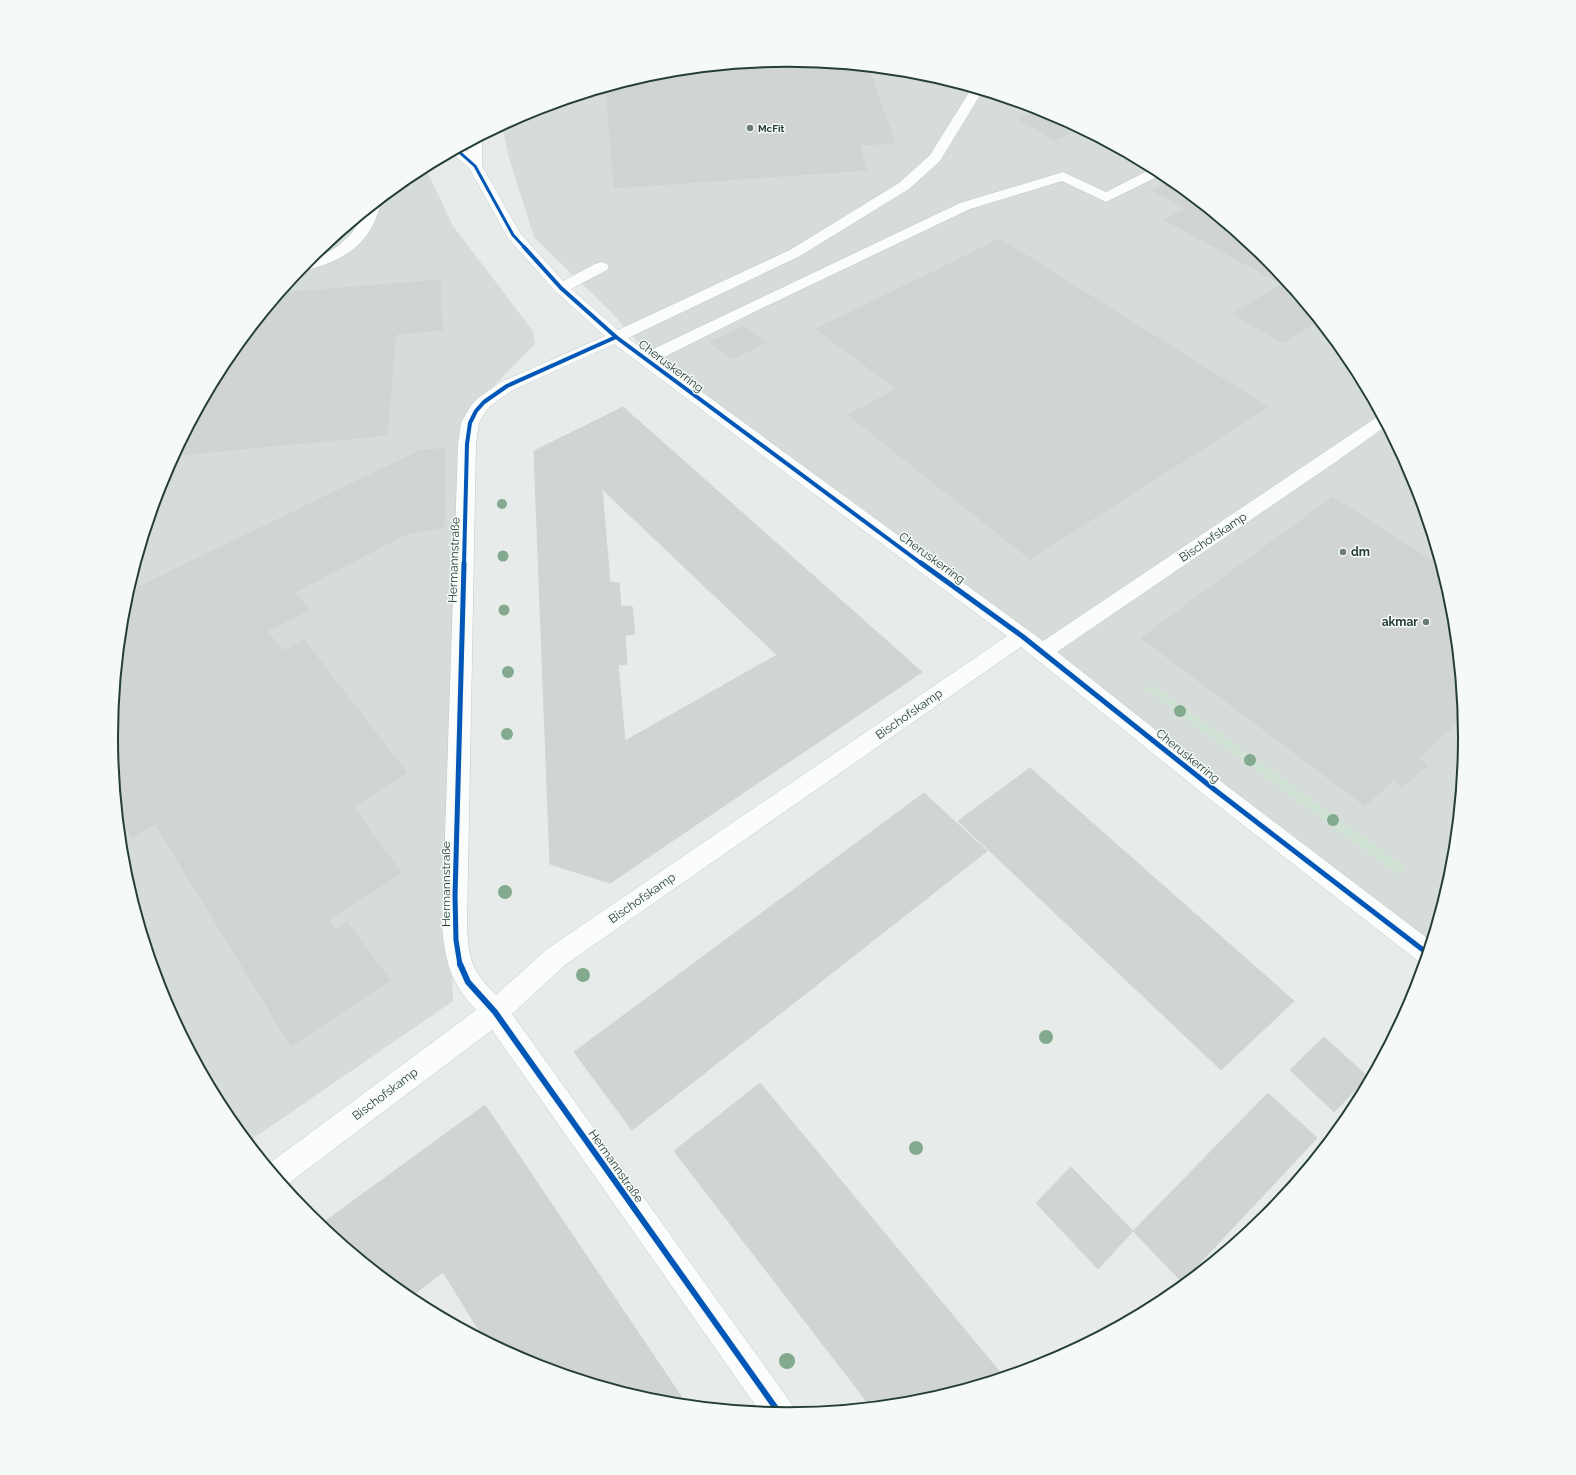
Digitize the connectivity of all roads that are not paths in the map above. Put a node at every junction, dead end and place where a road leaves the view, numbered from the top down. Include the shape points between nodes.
1 (975, 94) edge
2 (475, 145) edge
3 (460, 153) edge
4 (475, 166) junction
5 (1152, 174) edge
6 (369, 215) edge
7 (314, 263) edge
8 (601, 267) dead end
9 (561, 288) junction
10 (616, 337) junction
11 (645, 360) junction
12 (1380, 422) edge
13 (1022, 636) junction
14 (1042, 652) junction
15 (1424, 951) edge
16 (495, 1012) junction
17 (279, 1173) edge
18 (776, 1408) edge

1 - 10 street, Hermannstraße via 936,158 904,186 795,253
2 - 4 street, Cheruskerring
3 - 4 street, Cheruskerring
4 - 9 street, Cheruskerring via 513,235
5 - 11 street via 1106,198 1063,176 965,206
6 - 7 street via 361,232 344,249 332,258
8 - 9 street
9 - 10 street, Cheruskerring
10 - 11 street, Cheruskerring
10 - 16 street, Hermannstraße via 507,386 484,402 470,423 467,444 458,733 456,936 458,958 465,976
11 - 13 street, Cheruskerring
12 - 14 street, Bischofskamp
13 - 14 street, Cheruskerring
13 - 16 street, Bischofskamp via 556,957
14 - 15 street, Cheruskerring
16 - 17 street, Bischofskamp
16 - 18 street, Hermannstraße

